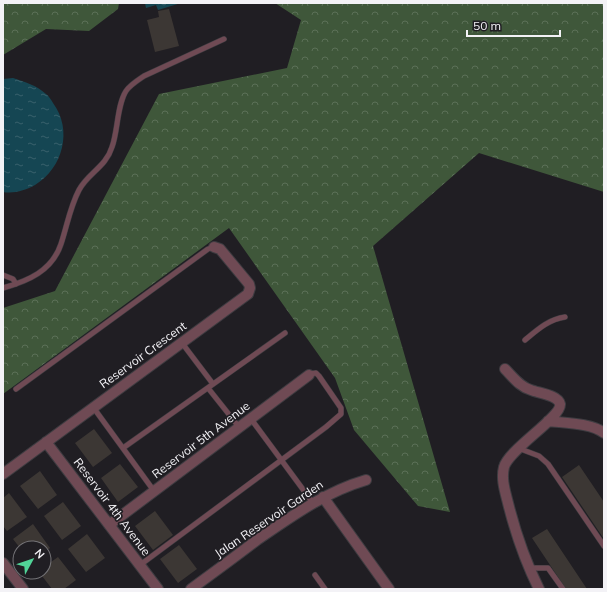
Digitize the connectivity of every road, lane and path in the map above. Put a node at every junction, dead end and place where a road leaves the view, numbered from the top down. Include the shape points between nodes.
1 (224, 39) dead end
2 (214, 247) joint
3 (3, 275) edge
4 (16, 284) junction
5 (3, 288) edge
6 (565, 317) dead end
7 (284, 333) dead end
8 (525, 340) dead end
9 (182, 343) junction
10 (505, 369) dead end
11 (309, 375) joint
12 (213, 384) junction
13 (208, 388) junction
14 (16, 389) dead end
15 (93, 407) junction
16 (251, 419) junction
17 (548, 422) junction
18 (239, 427) junction
19 (604, 433) edge
20 (46, 442) junction
21 (123, 448) junction
22 (518, 448) junction
23 (281, 460) junction
24 (3, 474) edge
25 (366, 480) dead end
26 (154, 491) junction
27 (323, 497) junction
28 (313, 503) junction
29 (109, 524) junction
30 (604, 546) edge
31 (3, 563) edge
32 (140, 565) junction
33 (528, 568) junction
34 (315, 575) dead end
35 (387, 588) edge
36 (23, 589) edge
37 (158, 589) edge
38 (191, 589) edge
39 (325, 589) edge
40 (539, 589) edge
41 (563, 589) edge

1 - 4 lane via 144,76 126,91 108,159 80,188 72,204 60,246 52,261 42,272
2 - 9 street, Reservoir Crescent via 220,249 250,288 248,294
2 - 14 lane
3 - 4 lane via 13,279
4 - 5 lane
6 - 8 lane via 556,318
7 - 12 lane
9 - 12 lane
9 - 15 street, Reservoir Crescent
10 - 17 street via 522,386 558,400 559,408
11 - 16 street, Reservoir 5th Avenue
11 - 23 lane via 316,373 319,376 342,412
12 - 13 lane
13 - 18 lane
13 - 21 lane
15 - 20 street, Reservoir Crescent
15 - 21 lane
16 - 18 street, Reservoir 5th Avenue
16 - 23 lane
17 - 19 street via 580,424
17 - 22 street
18 - 26 street, Reservoir 5th Avenue
20 - 24 street, Reservoir Crescent
20 - 29 street, Reservoir 4th Avenue
21 - 26 lane
22 - 30 lane via 539,456 548,464
22 - 33 street via 505,463 503,483 516,536
23 - 28 lane
23 - 32 lane
25 - 27 street, Jalan Reservoir Garden
26 - 29 street, Reservoir 5th Avenue
27 - 28 street, Jalan Reservoir Garden
27 - 35 street
28 - 38 street, Jalan Reservoir Garden
29 - 32 street, Reservoir 4th Avenue
31 - 36 street
32 - 37 street, Reservoir 4th Avenue
33 - 40 street
33 - 41 lane via 548,568
34 - 39 lane

